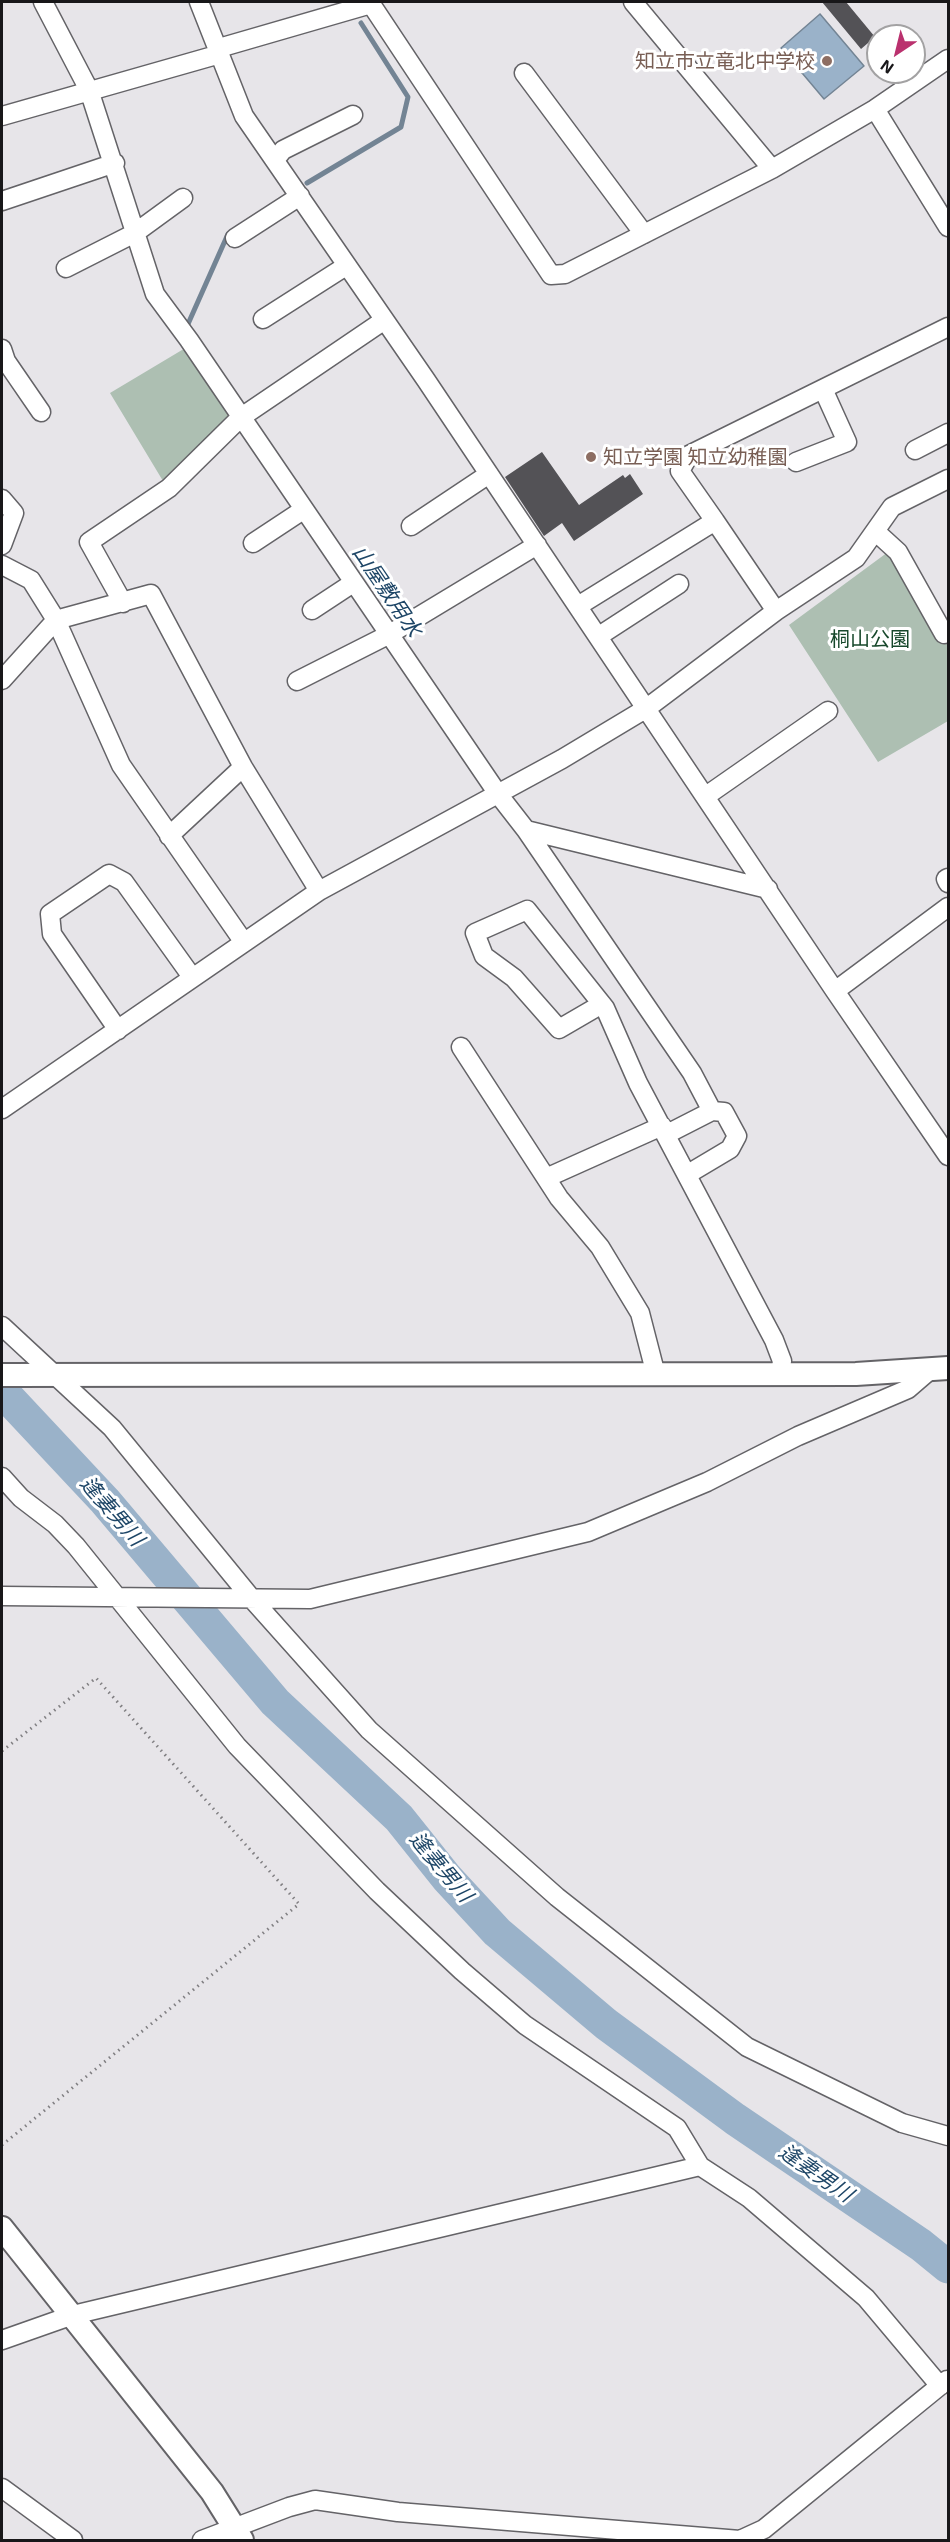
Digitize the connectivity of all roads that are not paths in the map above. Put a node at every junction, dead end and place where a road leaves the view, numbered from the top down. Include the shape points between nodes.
1 (43, 2) edge
2 (199, 2) edge
3 (633, 2) edge
4 (364, 3) edge
5 (220, 51) junction
6 (948, 59) edge
7 (524, 73) dead end
8 (89, 90) junction
9 (875, 109) junction
10 (354, 114) dead end
11 (2, 116) edge
12 (275, 160) junction
13 (115, 163) junction
14 (772, 169) junction
15 (300, 196) junction
16 (183, 198) dead end
17 (2, 201) edge
18 (944, 208) edge
19 (948, 227) edge
20 (135, 233) junction
21 (644, 234) junction
22 (235, 238) dead end
23 (346, 266) junction
24 (66, 267) dead end
25 (263, 319) dead end
26 (383, 321) junction
27 (948, 327) edge
28 (3, 354) edge
29 (823, 389) junction
30 (41, 412) dead end
31 (240, 418) junction
32 (948, 433) edge
33 (915, 450) dead end
34 (796, 462) dead end
35 (489, 474) junction
36 (948, 479) edge
37 (2, 499) edge
38 (303, 510) junction
39 (716, 522) junction
40 (411, 526) dead end
41 (875, 531) junction
42 (252, 543) dead end
43 (537, 544) junction
44 (2, 545) edge
45 (2, 565) edge
46 (353, 583) junction
47 (679, 584) dead end
48 (123, 603) junction
49 (578, 606) junction
50 (312, 610) dead end
51 (776, 611) junction
52 (56, 620) junction
53 (944, 634) dead end
54 (388, 635) junction
55 (599, 636) junction
56 (2, 680) edge
57 (297, 681) dead end
58 (647, 708) junction
59 (828, 711) dead end
60 (243, 767) junction
61 (498, 794) junction
62 (706, 796) junction
63 (526, 830) junction
64 (169, 836) junction
65 (948, 878) edge
66 (948, 883) edge
67 (768, 889) junction
68 (320, 891) junction
69 (948, 907) edge
70 (243, 941) junction
71 (192, 977) junction
72 (835, 992) junction
73 (602, 1004) junction
74 (118, 1030) junction
75 (461, 1047) dead end
76 (2, 1109) edge
77 (712, 1111) junction
78 (664, 1130) junction
79 (948, 1156) edge
80 (688, 1174) junction
81 (546, 1178) junction
82 (2, 1326) edge
83 (939, 1369) edge
84 (47, 1374) junction
85 (2, 1375) edge
86 (656, 1375) junction
87 (780, 1375) junction
88 (2, 1477) edge
89 (2, 1596) edge
90 (117, 1598) junction
91 (247, 1599) junction
92 (948, 2136) edge
93 (700, 2166) junction
94 (2, 2228) edge
95 (73, 2315) junction
96 (2, 2340) edge
97 (944, 2382) edge
98 (2, 2488) edge
99 (239, 2535) edge
100 (73, 2541) edge
101 (202, 2541) edge

1 - 8 street
2 - 5 street
3 - 14 street
4 - 5 street
4 - 21 street via 371,4 551,275 565,274
5 - 8 street
5 - 12 street via 244,116
6 - 9 street
7 - 21 street
8 - 11 street
8 - 13 street
9 - 14 street
9 - 18 street
10 - 12 street via 283,150
12 - 15 street
13 - 17 street
13 - 20 street
14 - 21 street
15 - 22 street
15 - 23 street
16 - 20 street
18 - 19 street
20 - 24 street
20 - 31 street via 155,294
23 - 25 street
23 - 26 street
26 - 31 street
26 - 35 street
27 - 29 street
28 - 30 street
29 - 34 street via 847,442
29 - 39 street via 689,455 684,461 680,471
31 - 38 street
31 - 48 street via 169,488 89,542
32 - 33 street
35 - 40 street
35 - 43 street
36 - 41 street via 892,507
37 - 44 street via 14,513
38 - 42 street
38 - 46 street
39 - 49 street
39 - 51 street
41 - 51 street via 856,558
41 - 53 street via 898,552
43 - 49 street
43 - 54 street
45 - 52 street via 31,580
46 - 50 street
46 - 54 street
47 - 55 street
48 - 52 street
48 - 60 street via 151,594
49 - 55 street
51 - 58 street
52 - 56 street
52 - 64 street via 121,765
54 - 57 street
54 - 61 street
55 - 58 street
58 - 61 street
58 - 62 street
59 - 62 street
60 - 64 street
60 - 68 street
61 - 63 street
61 - 68 street
62 - 67 street
63 - 67 street
63 - 77 street via 692,1073
64 - 70 street
65 - 66 street
67 - 72 street
68 - 70 street
69 - 72 street
70 - 71 street
71 - 74 street
71 - 74 street via 124,882 109,874 50,914 52,934
72 - 79 street
73 - 73 street via 527,910 475,933 484,956 514,978 559,1029
73 - 78 street
74 - 76 street
75 - 81 street
77 - 78 street
77 - 80 street via 724,1112 737,1136 730,1149
78 - 80 street
78 - 81 street
80 - 87 street via 774,1340 782,1362
81 - 86 street via 600,1247 640,1313
82 - 84 street
83 - 87 street
83 - 91 street via 908,1389 588,1533 310,1599
84 - 85 street
84 - 86 street
84 - 91 street via 112,1428
86 - 87 street
88 - 90 street via 76,1546
89 - 90 street
90 - 91 street
90 - 93 street via 237,1746 377,1891 525,2025 677,2128
91 - 92 street via 369,1730 557,1898 747,2047 902,2122
93 - 95 street
93 - 97 street via 749,2198 858,2291
94 - 95 street
95 - 96 street
95 - 99 street via 212,2492
97 - 99 street via 764,2529 740,2540 398,2512 315,2500 289,2506
98 - 100 street
99 - 101 street

